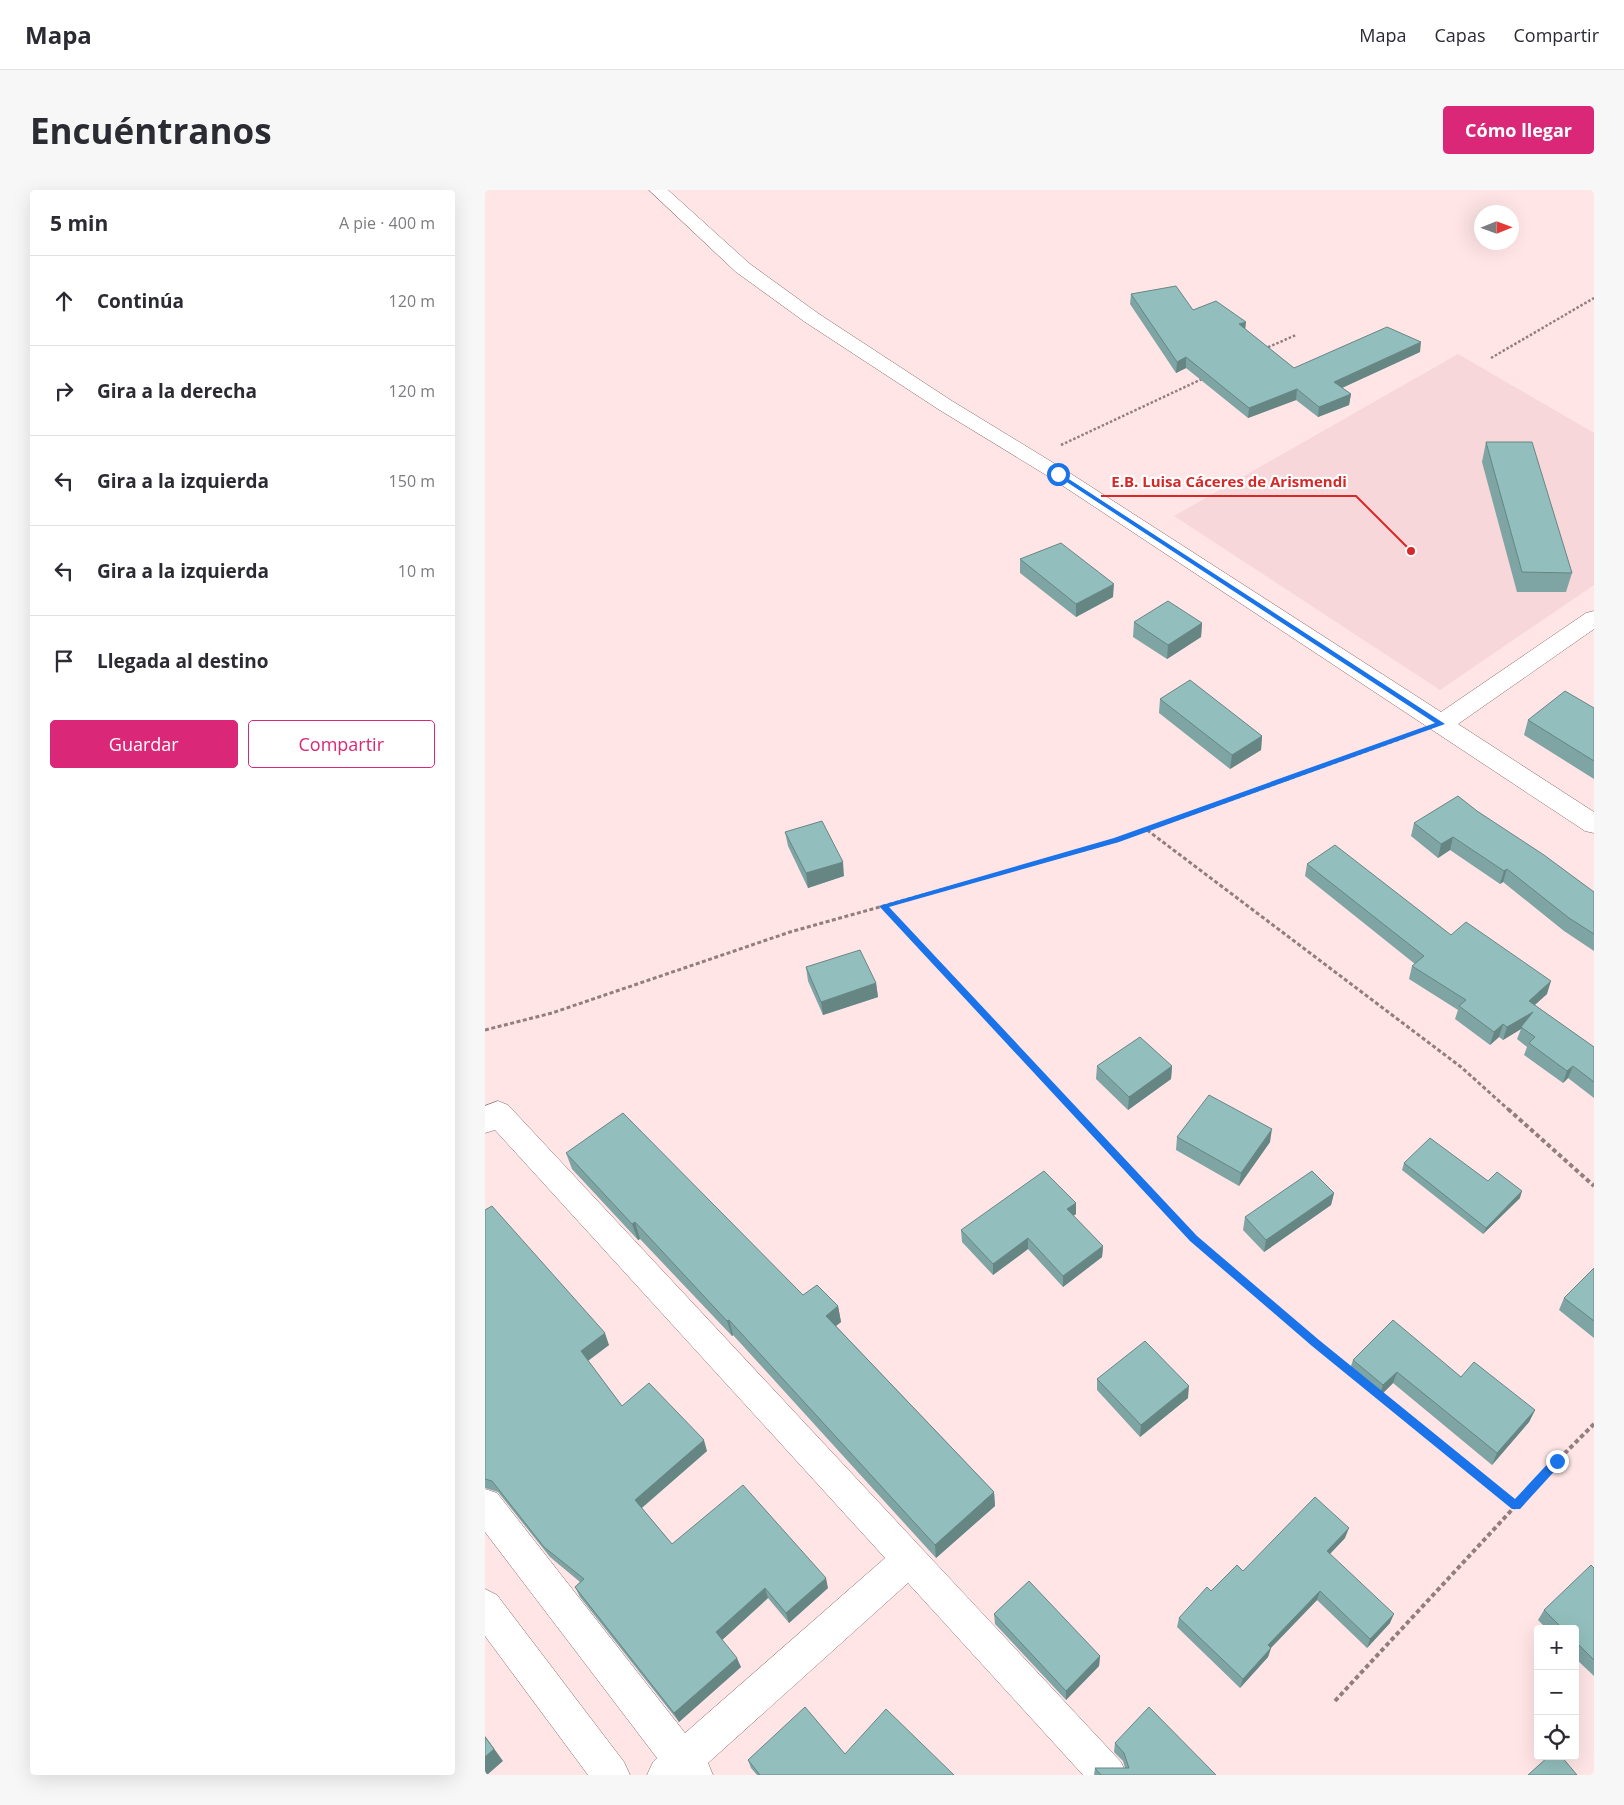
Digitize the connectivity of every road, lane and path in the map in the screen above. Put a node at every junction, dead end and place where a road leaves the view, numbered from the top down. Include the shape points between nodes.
1 (659, 190) edge
2 (1594, 298) edge
3 (1295, 334) dead end
4 (1261, 351) edge
5 (1491, 358) dead end
6 (1208, 376) edge
7 (1033, 459) junction
8 (1594, 618) edge
9 (1441, 724) junction
10 (1594, 824) edge
11 (1147, 829) junction
12 (883, 906) junction
13 (485, 1030) edge
14 (485, 1121) edge
15 (1594, 1186) edge
16 (1354, 1374) edge
17 (1370, 1387) edge
18 (1594, 1424) edge
19 (485, 1505) edge
20 (1516, 1506) junction
21 (909, 1560) junction
22 (485, 1608) edge
23 (1335, 1700) dead end
24 (681, 1770) edge
25 (611, 1775) edge
26 (1108, 1775) edge

1 - 7 street via 743,268 812,318
2 - 5 path
3 - 4 path
6 - 7 path
7 - 9 street
8 - 9 street
9 - 10 street
9 - 11 path
11 - 12 path
11 - 15 path via 1461,1067
12 - 13 path via 790,932 552,1013
12 - 16 path via 1193,1239
14 - 21 street via 498,1113
17 - 20 path
18 - 20 path
19 - 24 street
20 - 23 path
21 - 24 street
21 - 26 street
22 - 25 street

